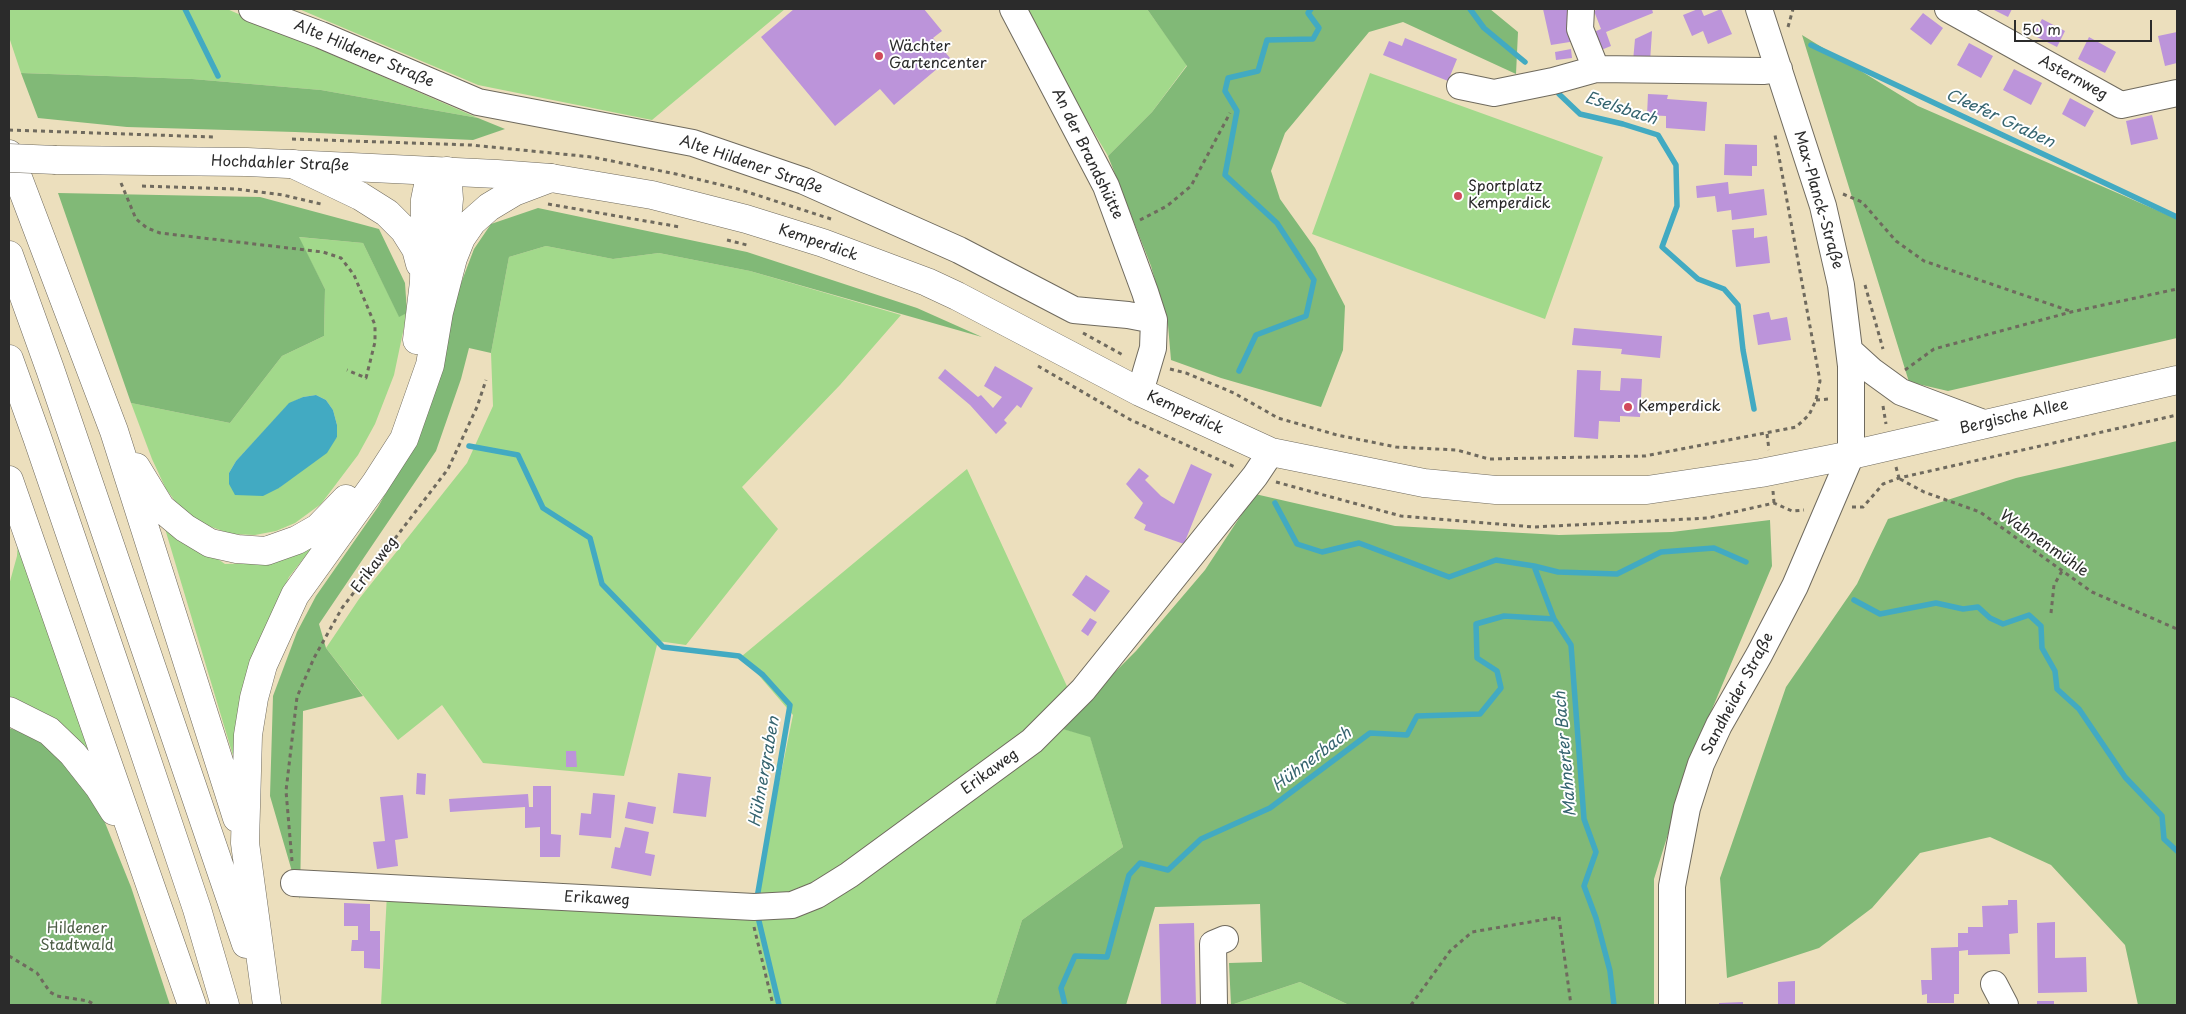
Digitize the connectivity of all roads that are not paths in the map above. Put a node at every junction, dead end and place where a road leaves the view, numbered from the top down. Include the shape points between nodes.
1 (252, 9) edge
2 (1013, 9) edge
3 (1581, 9) edge
4 (1759, 9) edge
5 (1948, 9) edge
6 (1596, 69) junction
7 (1779, 70) junction
8 (1460, 86) dead end
9 (2177, 93) edge
10 (291, 152) junction
11 (9, 154) edge
12 (9, 158) edge
13 (439, 171) junction
14 (551, 178) junction
15 (9, 255) edge
16 (424, 282) junction
17 (440, 312) junction
18 (1154, 320) junction
19 (1850, 351) junction
20 (10, 365) edge
21 (2177, 380) edge
22 (1140, 392) junction
23 (1986, 424) junction
24 (114, 431) junction
25 (1272, 452) junction
26 (1851, 456) junction
27 (9, 480) edge
28 (9, 711) edge
29 (245, 844) junction
30 (137, 848) junction
31 (294, 883) road end
32 (1225, 939) dead end
33 (192, 1005) edge
34 (225, 1005) edge
35 (266, 1005) edge
36 (1214, 1005) edge
37 (1672, 1005) edge

1 - 18 street, Alte Hildener Straße via 478,102 693,143 804,181 959,250 1074,310
2 - 18 street, An der Brandshütte via 1106,186
3 - 6 street via 1580,29
4 - 7 street, Max-Planck-Straße
5 - 9 street, Asternweg via 2121,104
6 - 7 street
6 - 8 street via 1494,93
7 - 19 street, Max-Planck-Straße via 1823,206 1841,285
10 - 12 main road, Hochdahler Straße, bridge via 116,177 56,160
10 - 13 main road, Hochdahler Straße
10 - 16 main road via 387,212 404,230 416,250
11 - 24 main road
13 - 14 main road, Hochdahler Straße
13 - 16 main road via 425,200
13 - 17 main road via 449,199
14 - 17 main road via 514,192 472,222 453,258
14 - 22 main road, Kemperdick via 652,195 823,243 957,296
15 - 35 main road
16 - 24 main road via 408,378 379,450 338,510 318,528 297,540 266,550 237,549 210,543 161,508
17 - 29 main road via 430,365 404,439 295,595 263,665 248,735
18 - 22 street, An der Brandshütte via 1153,348
19 - 23 street via 1901,392
19 - 26 street, Max-Planck-Straße
20 - 34 main road via 122,686
21 - 23 main road, Bergische Allee
22 - 25 main road, Kemperdick
23 - 26 main road, Bergische Allee
24 - 29 main road
25 - 26 main road, Kemperdick via 1424,483 1496,490 1647,490
25 - 31 street, Erikaweg via 1083,690 1032,741 817,895 792,905 754,907
26 - 37 street, Sandheider Straße via 1795,586 1701,764 1687,808 1672,886
27 - 30 main road
28 - 30 main road via 49,731 73,754
29 - 35 main road
30 - 33 main road
32 - 36 street via 1212,944

